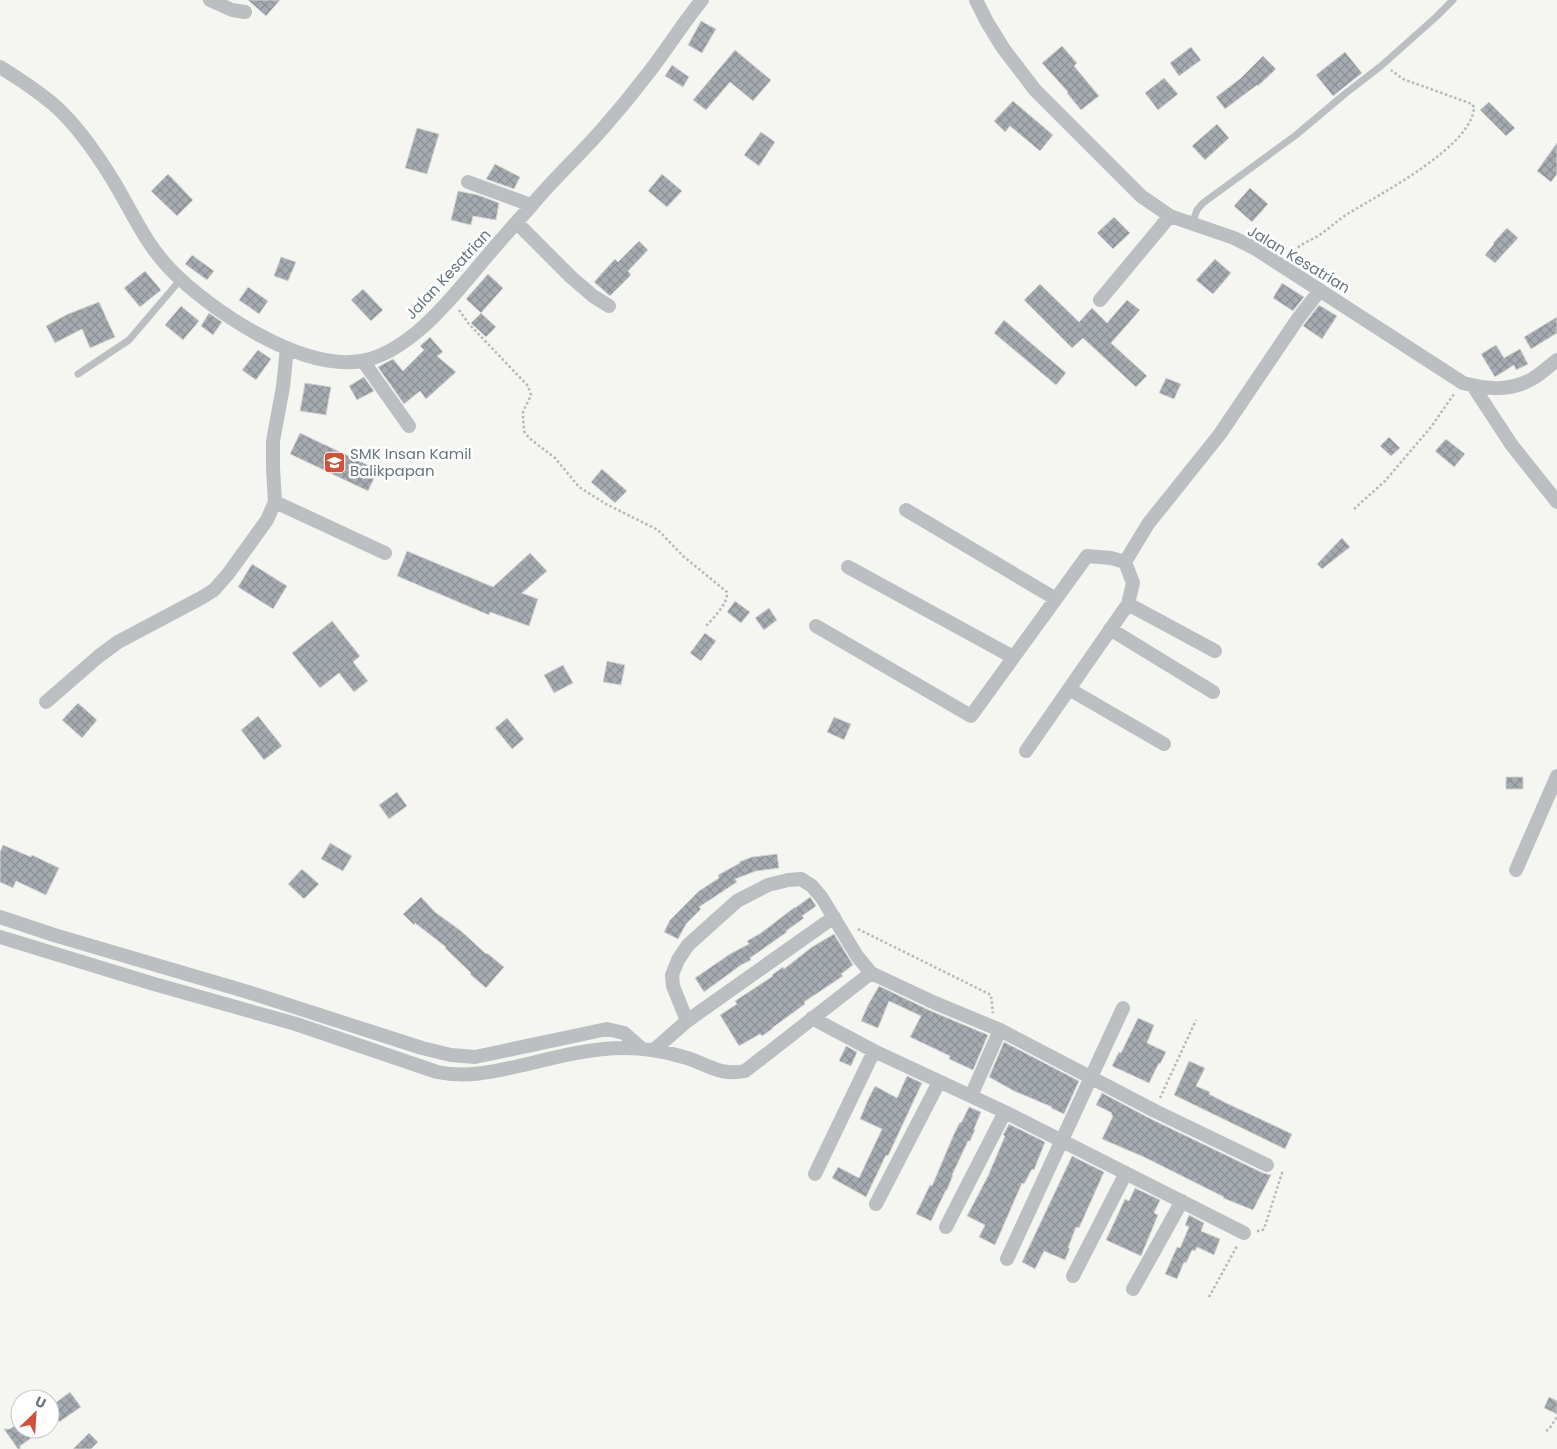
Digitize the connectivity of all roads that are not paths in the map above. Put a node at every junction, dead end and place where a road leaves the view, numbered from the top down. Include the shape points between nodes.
1 (210, 0) edge
2 (702, 0) edge
3 (976, 0) edge
4 (1453, 0) edge
5 (245, 12) dead end
6 (0, 67) edge
7 (468, 182) dead end
8 (531, 205) junction
9 (1170, 216) junction
10 (517, 223) junction
11 (1192, 224) junction
12 (181, 278) junction
13 (1320, 290) junction
14 (1100, 300) dead end
15 (609, 306) dead end
16 (288, 348) junction
17 (1557, 360) edge
18 (363, 361) junction
19 (78, 374) dead end
20 (1468, 384) junction
21 (409, 426) dead end
22 (1555, 497) edge
23 (275, 502) junction
24 (906, 510) dead end
25 (385, 553) dead end
26 (1125, 562) junction
27 (848, 567) dead end
28 (1056, 599) junction
29 (1128, 604) junction
30 (816, 626) dead end
31 (1110, 629) junction
32 (1214, 651) dead end
33 (1013, 657) junction
34 (1069, 689) junction
35 (1213, 692) dead end
36 (46, 702) dead end
37 (1164, 744) dead end
38 (1026, 750) dead end
39 (1557, 776) edge
40 (1516, 870) dead end
41 (0, 917) edge
42 (834, 917) junction
43 (0, 936) edge
44 (871, 973) junction
45 (1123, 1008) dead end
46 (812, 1018) junction
47 (687, 1021) junction
48 (997, 1030) junction
49 (641, 1048) junction
50 (655, 1049) junction
51 (874, 1051) junction
52 (1091, 1077) junction
53 (939, 1082) junction
54 (971, 1096) junction
55 (1005, 1112) junction
56 (1061, 1140) junction
57 (1267, 1165) road end
58 (1126, 1173) junction
59 (815, 1174) dead end
60 (1182, 1201) junction
61 (876, 1204) dead end
62 (946, 1227) dead end
63 (1244, 1233) road end
64 (1007, 1259) dead end
65 (1073, 1276) dead end
66 (1133, 1289) dead end

1 - 5 street
2 - 8 street, Jalan Kesatrian via 647,76
3 - 9 street, Jalan Kesatrian via 1003,48 1035,90 1141,196
4 - 11 lane via 1384,63 1296,135 1203,204
6 - 12 street, Jalan Kesatrian via 48,100 75,127 114,182 154,251
7 - 8 street
8 - 10 street, Jalan Kesatrian
9 - 11 street, Jalan Kesatrian
9 - 14 street
10 - 15 street via 571,277
10 - 18 street, Jalan Kesatrian via 450,300 410,338 382,355
11 - 13 street, Jalan Kesatrian via 1256,249
12 - 16 street, Jalan Kesatrian via 218,309
12 - 19 lane via 129,340
13 - 20 street, Jalan Kesatrian
13 - 26 street via 1220,434 1148,524
16 - 18 street, Jalan Kesatrian via 317,358
16 - 23 street via 273,441
17 - 20 street, Jalan Kesatrian via 1532,379 1517,385 1494,389
18 - 21 street
20 - 22 street via 1511,444
23 - 25 street
23 - 36 street via 267,520 214,590 118,642
24 - 28 street
26 - 28 street via 1087,556
26 - 29 street via 1133,583
27 - 33 street
28 - 33 street
29 - 31 street
29 - 32 street
30 - 33 street via 971,716
31 - 34 street
31 - 35 street
34 - 37 street
34 - 38 street
39 - 40 street
41 - 49 street via 451,1055 475,1057 607,1029 624,1033
42 - 44 street
42 - 47 street
42 - 47 street via 812,886 801,879 768,885 737,901 688,945 675,967 673,986
43 - 49 street via 296,1024 448,1074 495,1072 607,1048
44 - 46 street
44 - 48 street
45 - 52 street
46 - 50 street via 745,1071 732,1074
46 - 51 street
47 - 50 street
48 - 52 street
48 - 54 street
49 - 50 street
51 - 53 street
51 - 59 street
52 - 56 street
52 - 57 street
53 - 54 street
53 - 61 street
54 - 55 street
55 - 56 street
55 - 62 street
56 - 58 street
56 - 64 street
58 - 60 street
58 - 65 street
60 - 63 street
60 - 66 street

